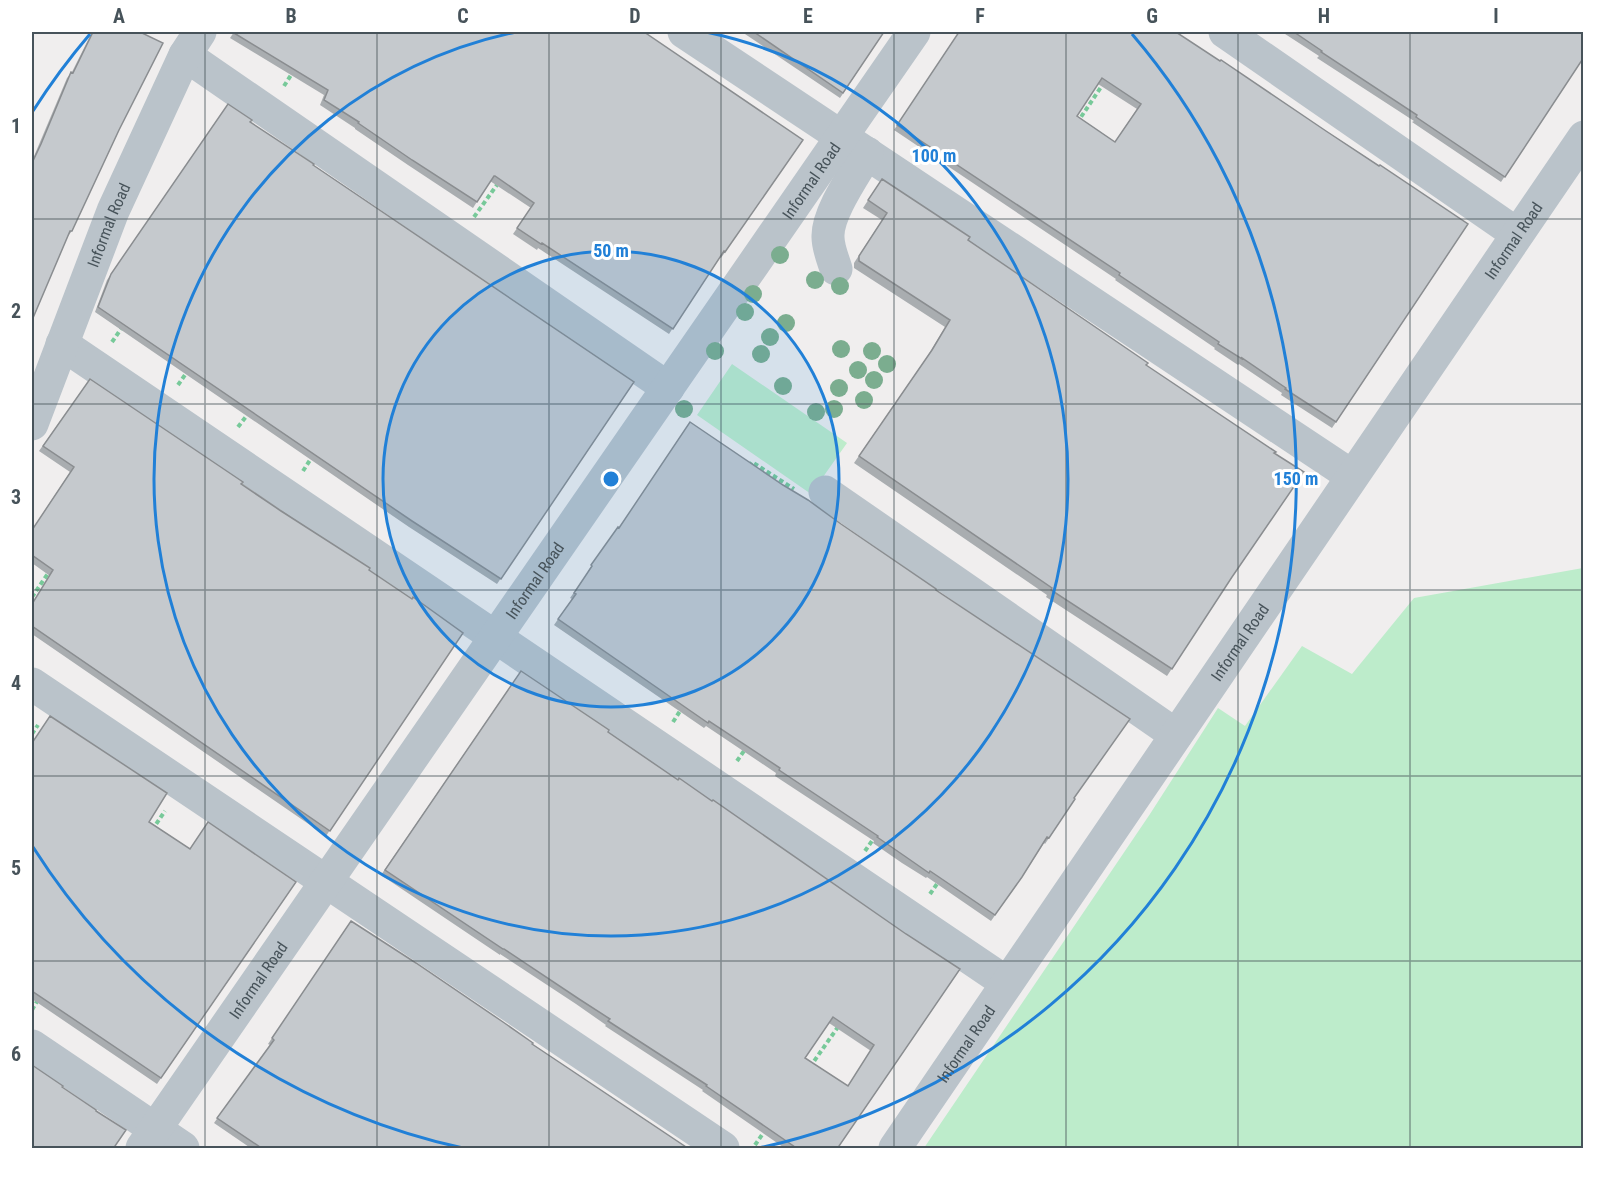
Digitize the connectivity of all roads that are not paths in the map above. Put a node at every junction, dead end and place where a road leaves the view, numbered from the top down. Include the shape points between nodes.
1 (684, 32) edge
2 (914, 32) edge
3 (1225, 32) edge
4 (193, 44) edge
5 (1584, 136) edge
6 (855, 145) junction
7 (1517, 234) junction
8 (836, 269) dead end
9 (62, 344) junction
10 (668, 388) junction
11 (32, 424) edge
12 (1352, 476) junction
13 (825, 492) road end
14 (496, 637) junction
15 (43, 692) edge
16 (1176, 735) junction
17 (326, 882) junction
18 (1007, 983) junction
19 (32, 1046) edge
20 (149, 1139) edge
21 (183, 1149) edge
22 (723, 1149) edge
23 (895, 1149) edge

1 - 6 street
2 - 6 street, Informal Road
3 - 7 street
4 - 9 street, Informal Road via 113,211
4 - 10 street via 267,111
5 - 7 street, Informal Road
6 - 8 street via 827,236
6 - 10 street, Informal Road
6 - 12 street
7 - 12 street, Informal Road
9 - 11 street, Informal Road
9 - 14 street
10 - 14 street, Informal Road
12 - 16 street, Informal Road
13 - 16 street
14 - 17 street, Informal Road
14 - 18 street
15 - 17 street
16 - 18 street, Informal Road
17 - 20 street, Informal Road
17 - 22 street
18 - 23 street, Informal Road
19 - 20 street
20 - 21 street

